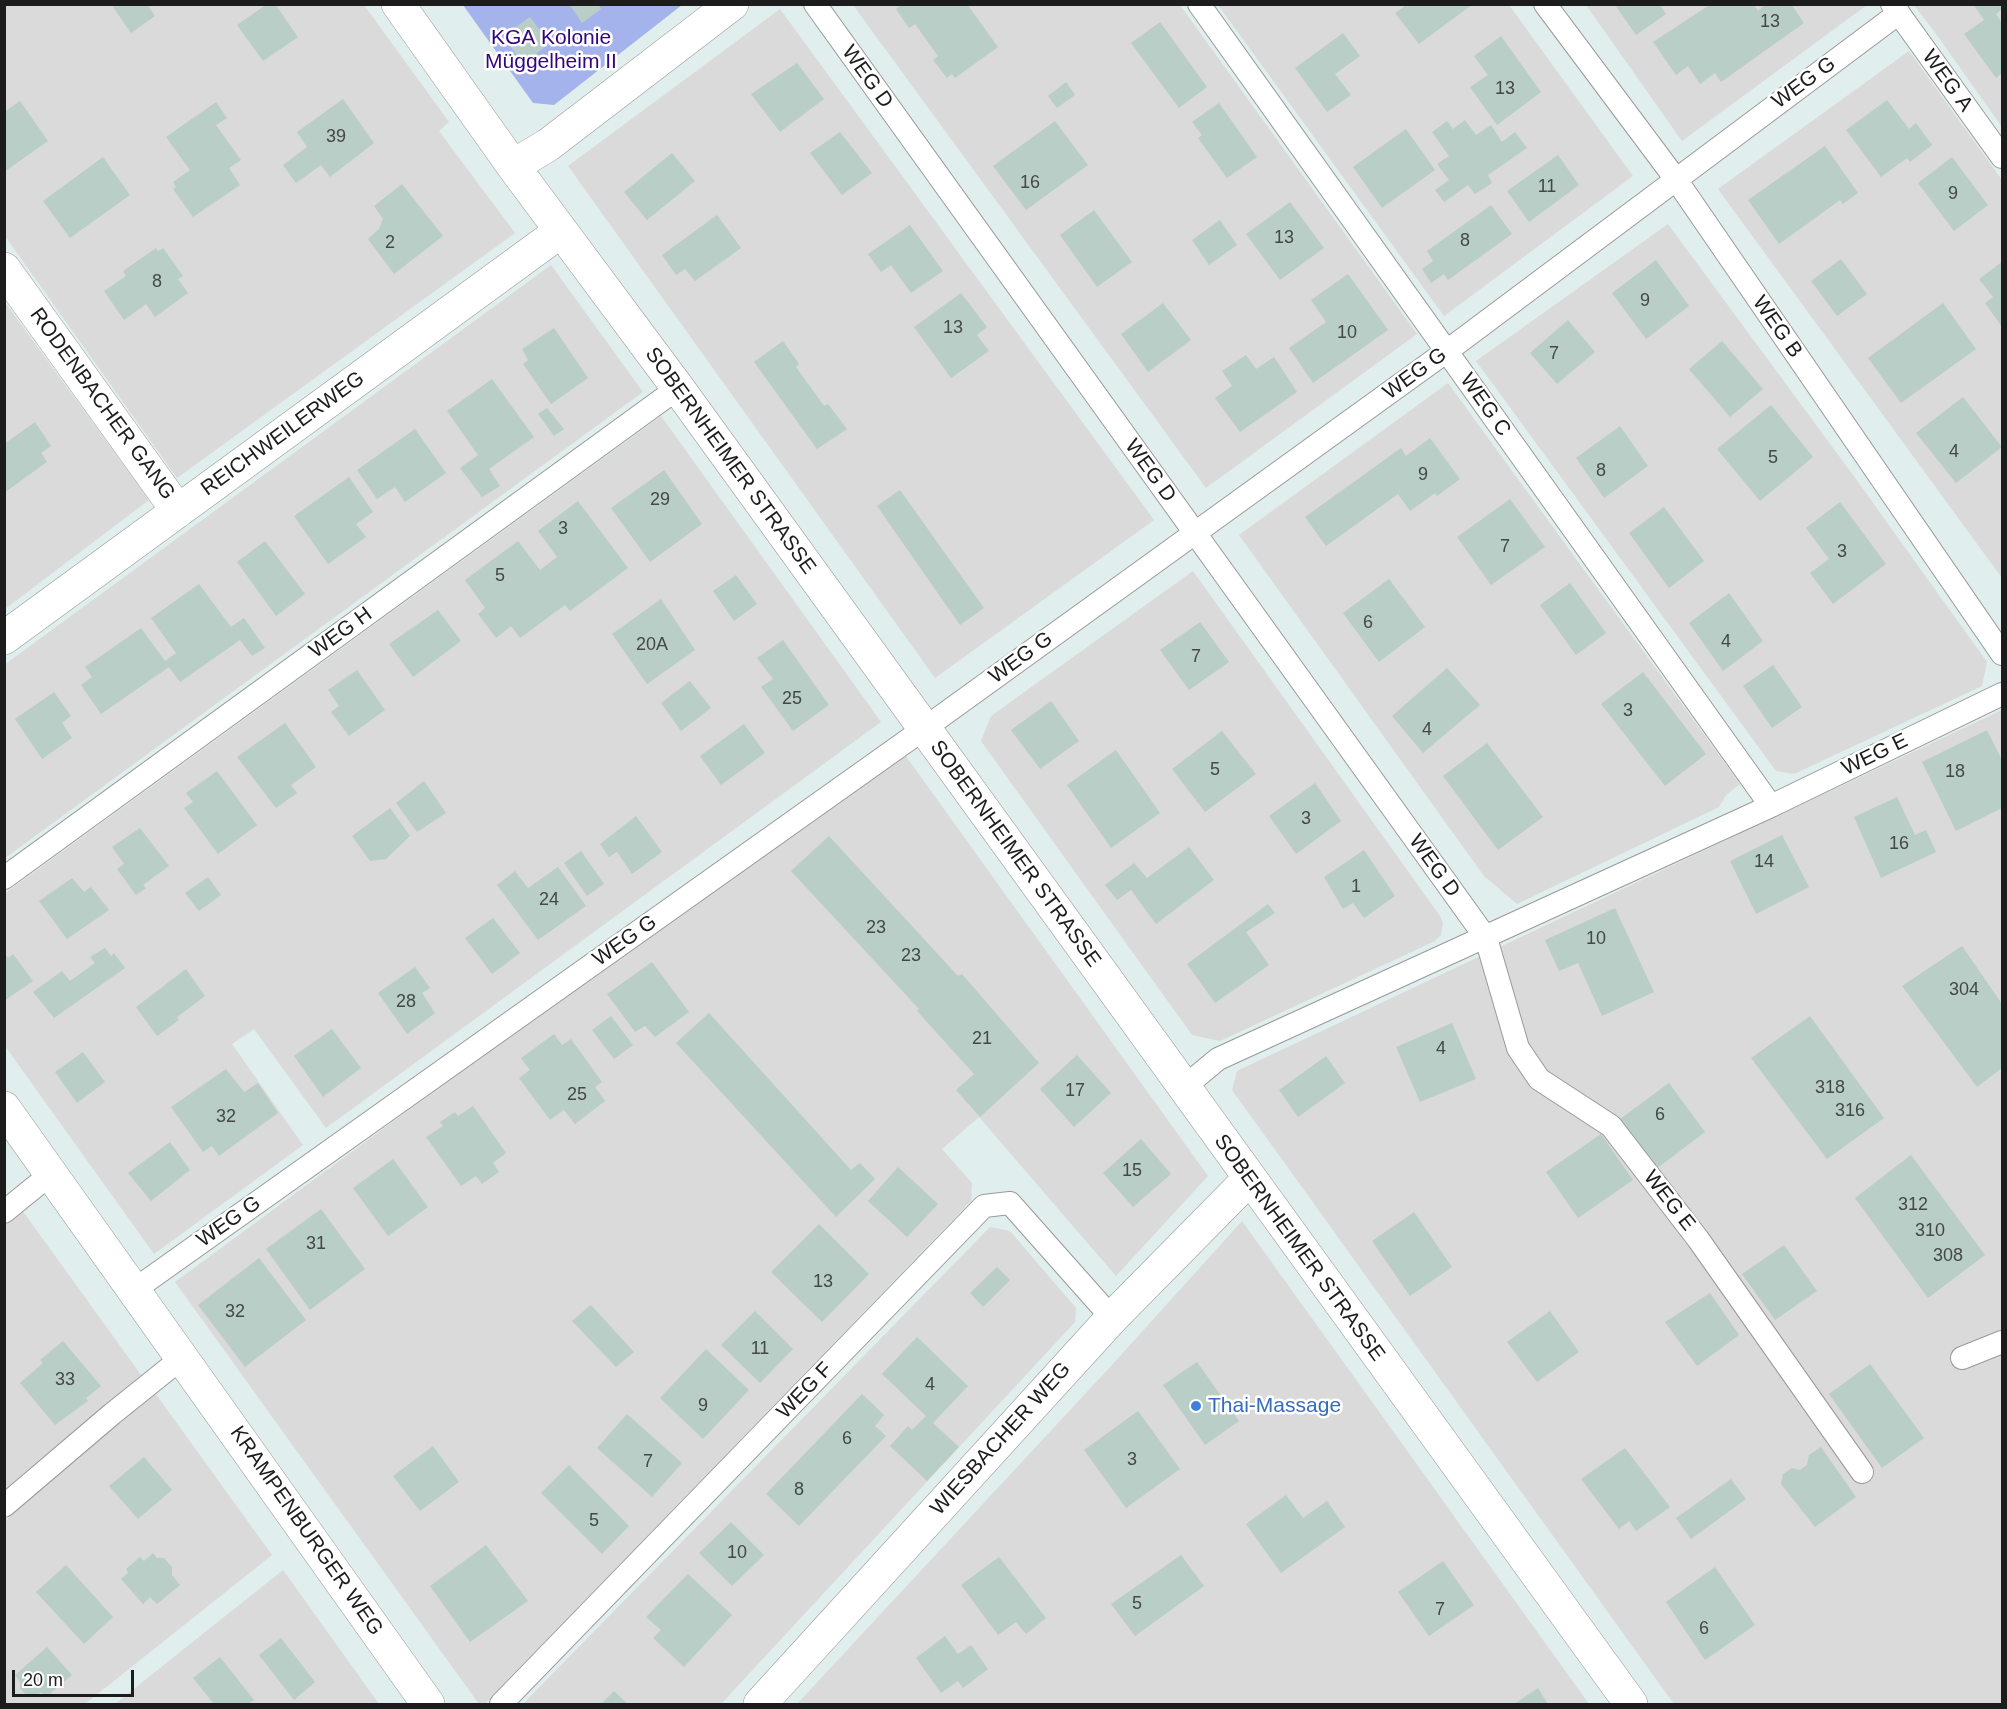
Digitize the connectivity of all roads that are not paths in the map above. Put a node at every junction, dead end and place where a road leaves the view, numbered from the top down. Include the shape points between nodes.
1 (398, 4) edge
2 (732, 4) edge
3 (815, 4) edge
4 (1199, 4) edge
5 (1545, 4) edge
6 (1895, 9) edge
7 (2002, 157) edge
8 (513, 166) junction
9 (1675, 178) junction
10 (561, 231) junction
11 (4, 269) edge
12 (1447, 351) junction
13 (678, 388) junction
14 (178, 511) junction
15 (1194, 532) junction
16 (4, 638) edge
17 (2002, 654) edge
18 (2002, 694) edge
19 (924, 728) junction
20 (1771, 806) junction
21 (4, 878) edge
22 (1486, 938) junction
23 (1183, 1088) junction
24 (4, 1108) edge
25 (52, 1173) junction
26 (1249, 1179) junction
27 (4, 1212) edge
28 (134, 1290) junction
29 (1112, 1318) junction
30 (2002, 1342) edge
31 (183, 1357) junction
32 (1962, 1358) dead end
33 (1862, 1472) dead end
34 (4, 1506) edge
35 (428, 1704) edge
36 (501, 1704) edge
37 (760, 1704) edge
38 (1631, 1704) edge

1 - 8 street, SOBERNHEIMER STRASSE
2 - 8 street via 548,145
3 - 15 lane, WEG D
4 - 12 lane, WEG C
5 - 9 lane, WEG B
6 - 7 lane, WEG A
6 - 9 lane, WEG G
8 - 10 street, SOBERNHEIMER STRASSE
9 - 12 lane, WEG G
9 - 17 lane, WEG B
10 - 13 street, SOBERNHEIMER STRASSE
10 - 14 street, REICHWEILERWEG
11 - 14 street, RODENBACHER GANG
12 - 15 lane, WEG G
12 - 20 lane, WEG C
13 - 19 street, SOBERNHEIMER STRASSE
13 - 21 lane, WEG H
14 - 16 street, REICHWEILERWEG
15 - 19 lane, WEG G
15 - 22 lane, WEG D
18 - 20 lane, WEG E
19 - 23 street, SOBERNHEIMER STRASSE
19 - 28 lane, WEG G
20 - 22 lane, WEG E
22 - 23 lane, WEG E via 1218,1059
22 - 33 lane, WEG E via 1518,1048 1539,1079 1611,1126 1698,1239
23 - 26 street, SOBERNHEIMER STRASSE
24 - 25 street, KRAMPENBURGER WEG
25 - 27 lane
25 - 28 street, KRAMPENBURGER WEG
26 - 29 street, WIESBACHER WEG
26 - 38 street, SOBERNHEIMER STRASSE
28 - 31 street, KRAMPENBURGER WEG
29 - 36 lane, WEG F via 1010,1203 984,1206
29 - 37 street, WIESBACHER WEG
30 - 32 lane
31 - 34 lane
31 - 35 street, KRAMPENBURGER WEG

